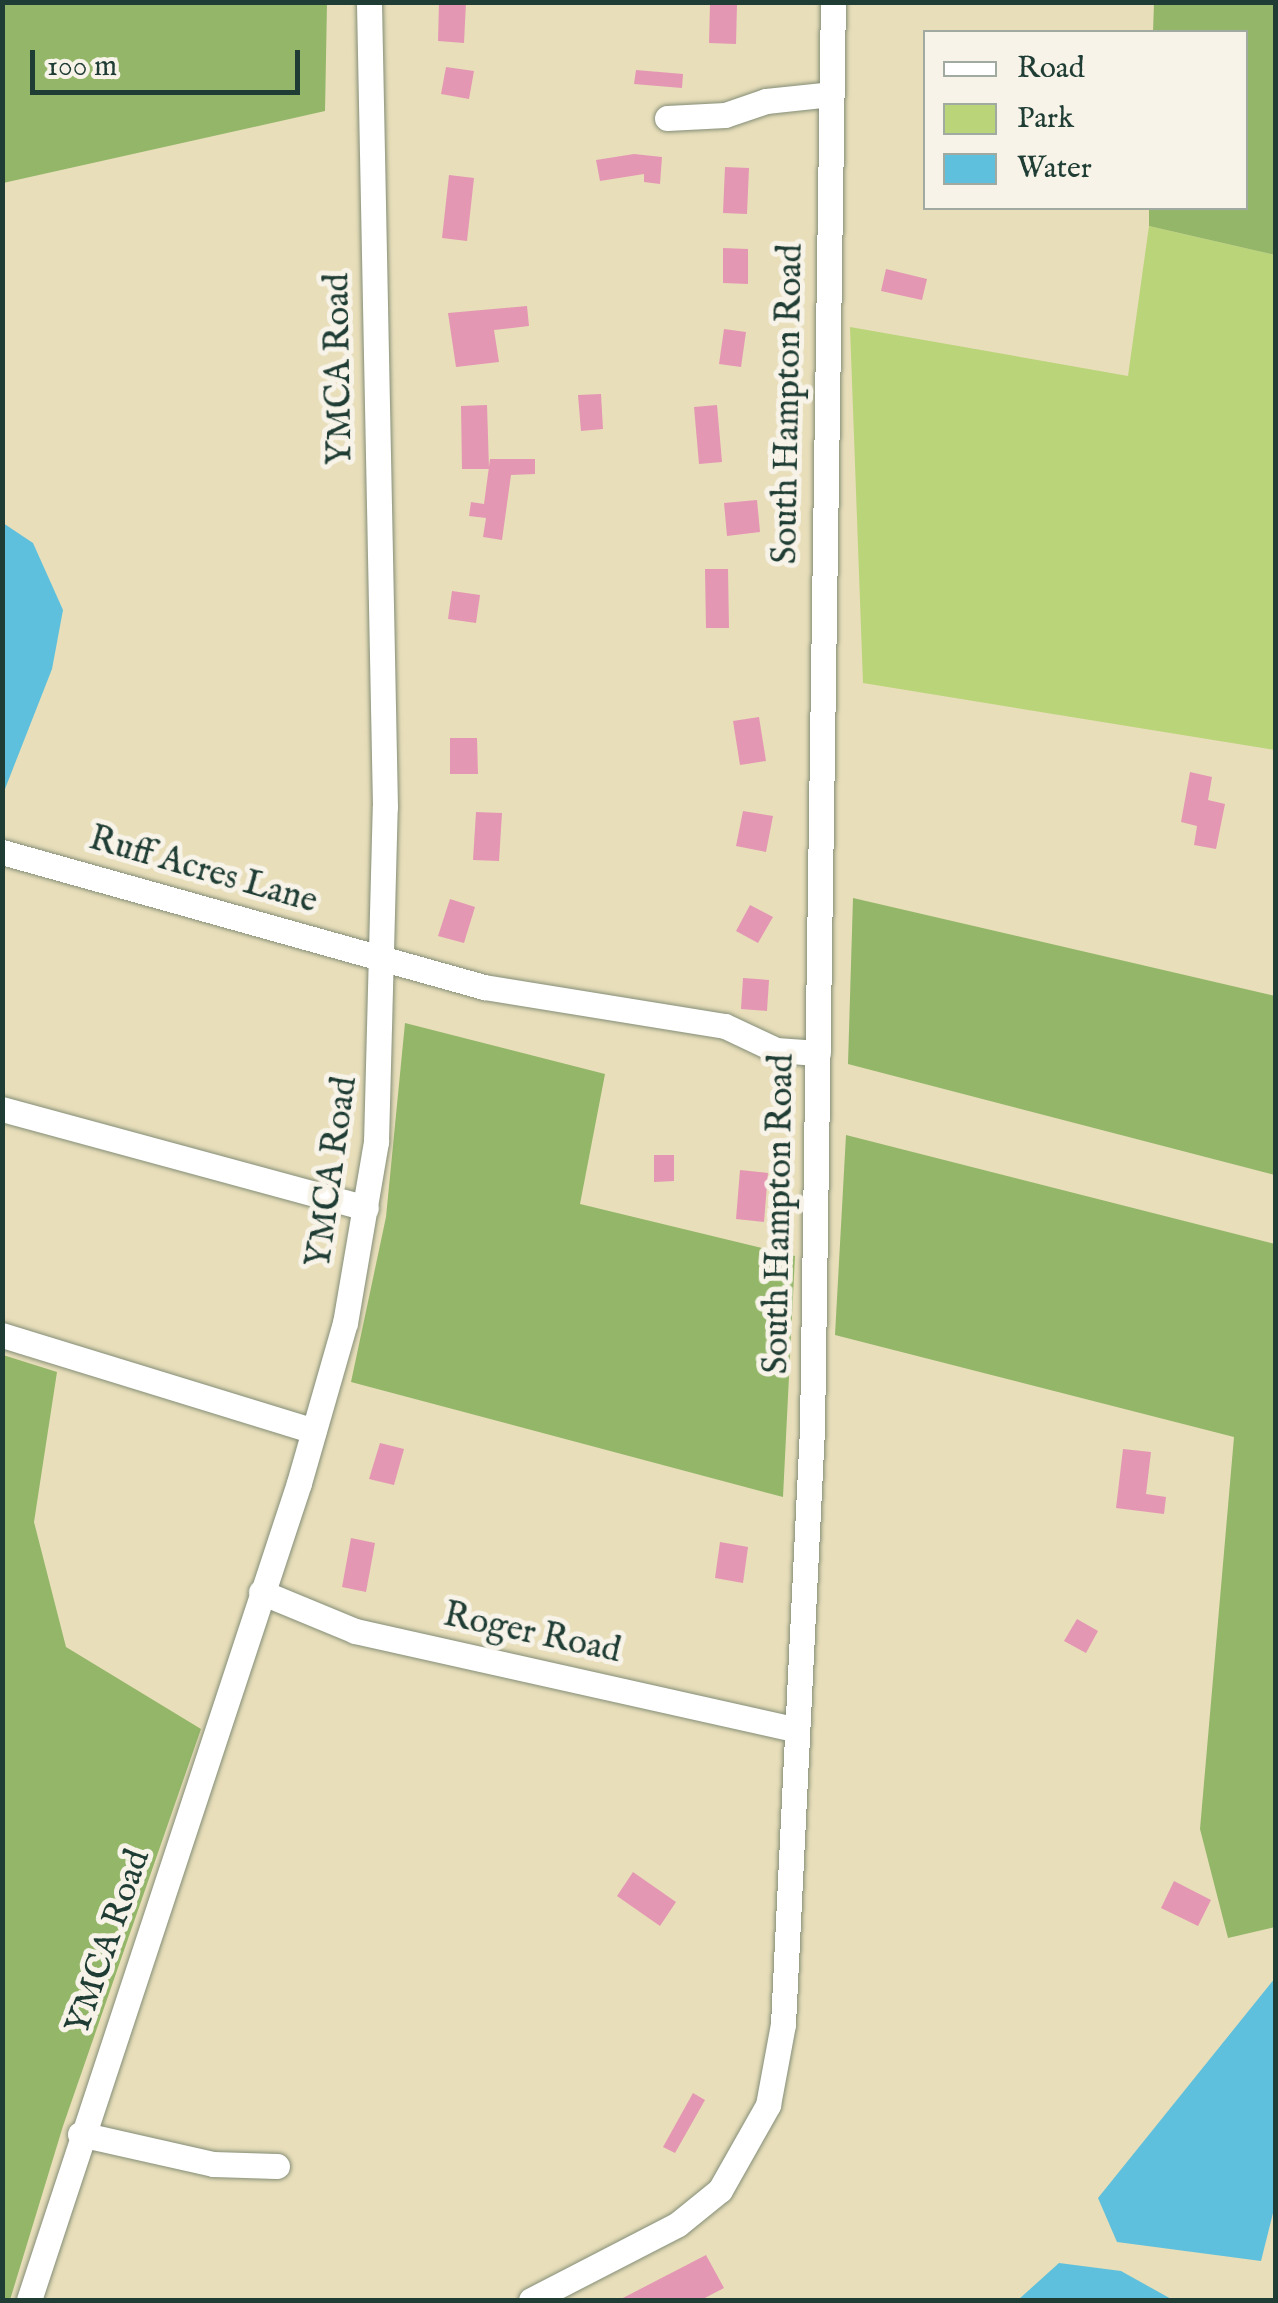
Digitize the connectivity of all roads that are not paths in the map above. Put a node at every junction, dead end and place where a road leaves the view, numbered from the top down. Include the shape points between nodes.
1 (369, 2) edge
2 (833, 2) edge
3 (831, 94) junction
4 (667, 118) dead end
5 (2, 852) edge
6 (384, 959) junction
7 (818, 1053) junction
8 (2, 1108) edge
9 (366, 1208) junction
10 (2, 1335) edge
11 (314, 1431) junction
12 (261, 1592) junction
13 (793, 1730) junction
14 (80, 2134) junction
15 (278, 2166) dead end
16 (29, 2300) edge
17 (531, 2300) edge

1 - 6 street, YMCA Road
2 - 3 street, South Hampton Road
3 - 4 street via 766,101 726,115
3 - 7 street, South Hampton Road
5 - 6 street, Ruff Acres Lane
6 - 7 street, Ruff Acres Lane via 484,987 725,1026 776,1050
6 - 9 street, YMCA Road via 382,1076
7 - 13 street, South Hampton Road via 812,1429
8 - 9 street
9 - 11 street, YMCA Road via 345,1323
10 - 11 street
11 - 12 street, YMCA Road
12 - 13 street, Roger Road via 355,1631
12 - 14 street, YMCA Road
13 - 17 street, South Hampton Road via 783,2024 756,2135 720,2190 695,2211
14 - 15 street via 212,2164
14 - 16 street, YMCA Road

